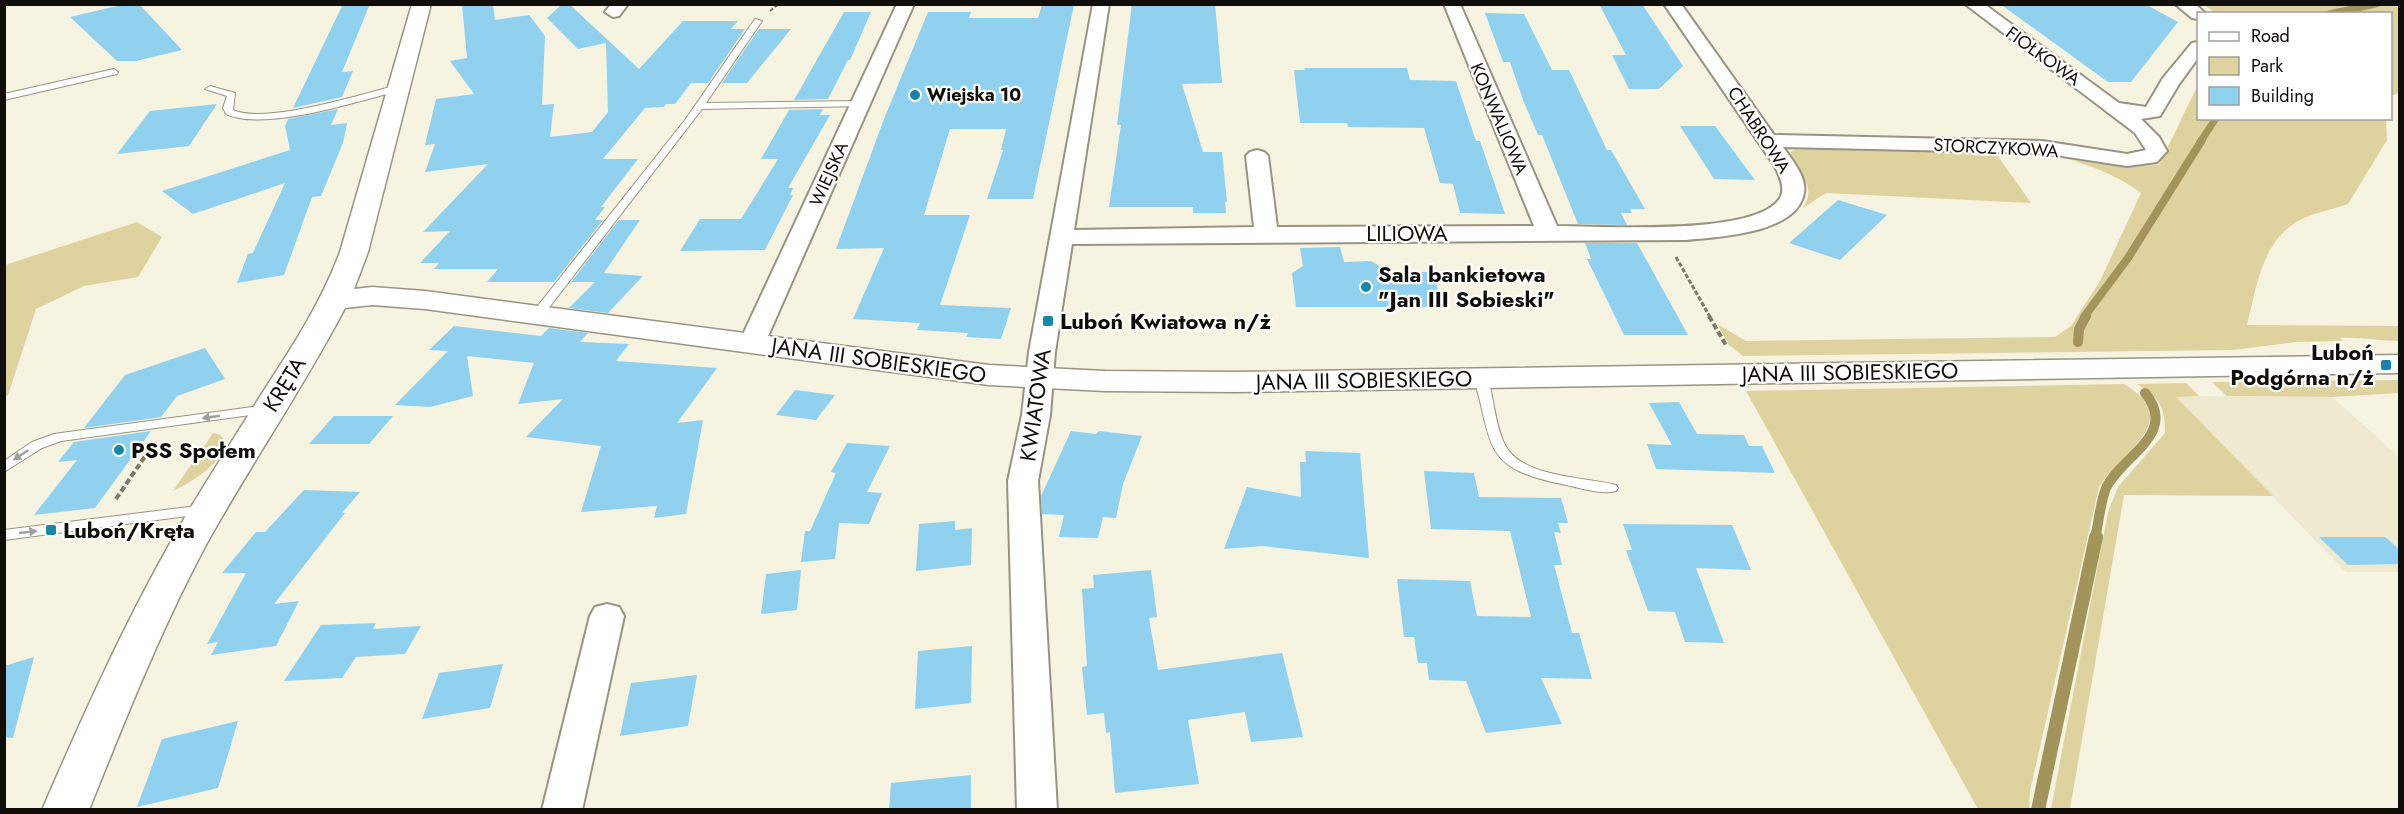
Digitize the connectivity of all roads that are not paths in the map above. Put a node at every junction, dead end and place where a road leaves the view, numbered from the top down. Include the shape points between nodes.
1 (422, 4) edge
2 (906, 4) edge
3 (1101, 4) edge
4 (1452, 4) edge
5 (1672, 4) edge
6 (1973, 4) edge
7 (2183, 4) edge
8 (2197, 13) edge
9 (758, 21) dead end
10 (2197, 50) edge
11 (114, 72) dead end
12 (398, 88) junction
13 (210, 89) dead end
14 (4, 97) edge
15 (860, 104) junction
16 (699, 106) junction
17 (2113, 108) junction
18 (1768, 141) junction
19 (1257, 156) dead end
20 (1548, 233) junction
21 (1266, 234) junction
22 (1062, 237) junction
23 (334, 300) junction
24 (537, 315) junction
25 (752, 343) junction
26 (2400, 364) edge
27 (1482, 378) junction
28 (1039, 379) junction
29 (269, 409) junction
30 (4, 468) edge
31 (1611, 488) dead end
32 (207, 509) junction
33 (4, 535) edge
34 (607, 616) dead end
35 (65, 810) edge
36 (562, 810) edge
37 (1037, 810) edge

1 - 12 street, KRĘTA
2 - 15 street, WIEJSKA
3 - 22 street, KWIATOWA
4 - 20 street, KONWALIOWA
5 - 18 street, CHABROWA
6 - 17 street, FIOŁKOWA
7 - 8 street
9 - 16 lane
10 - 17 street via 2170,82 2153,112
11 - 14 lane
12 - 13 lane via 256,118 229,113 232,95
12 - 23 street, KRĘTA via 354,252
15 - 16 lane
15 - 25 street, WIEJSKA
16 - 24 lane
17 - 18 street, STORCZYKOWA via 2152,141 2157,151 2150,158 2127,160 2042,147
18 - 20 street, CHABROWA via 1792,180 1793,194 1767,220 1735,229
19 - 21 street
20 - 21 street, LILIOWA
21 - 22 street, LILIOWA
22 - 28 street, KWIATOWA
23 - 24 street, JANA III SOBIESKIEGO via 406,298
23 - 29 street, KRĘTA
24 - 25 street, JANA III SOBIESKIEGO
25 - 28 street, JANA III SOBIESKIEGO via 957,372
26 - 27 street, JANA III SOBIESKIEGO
27 - 28 street, JANA III SOBIESKIEGO via 1194,382
27 - 31 lane via 1497,445 1508,459 1544,475
28 - 37 street, KWIATOWA via 1023,481
29 -> 30 lane via 59,437 37,445
29 - 32 street, KRĘTA
33 -> 32 lane
32 - 35 street, KRĘTA via 150,616
34 - 36 street

